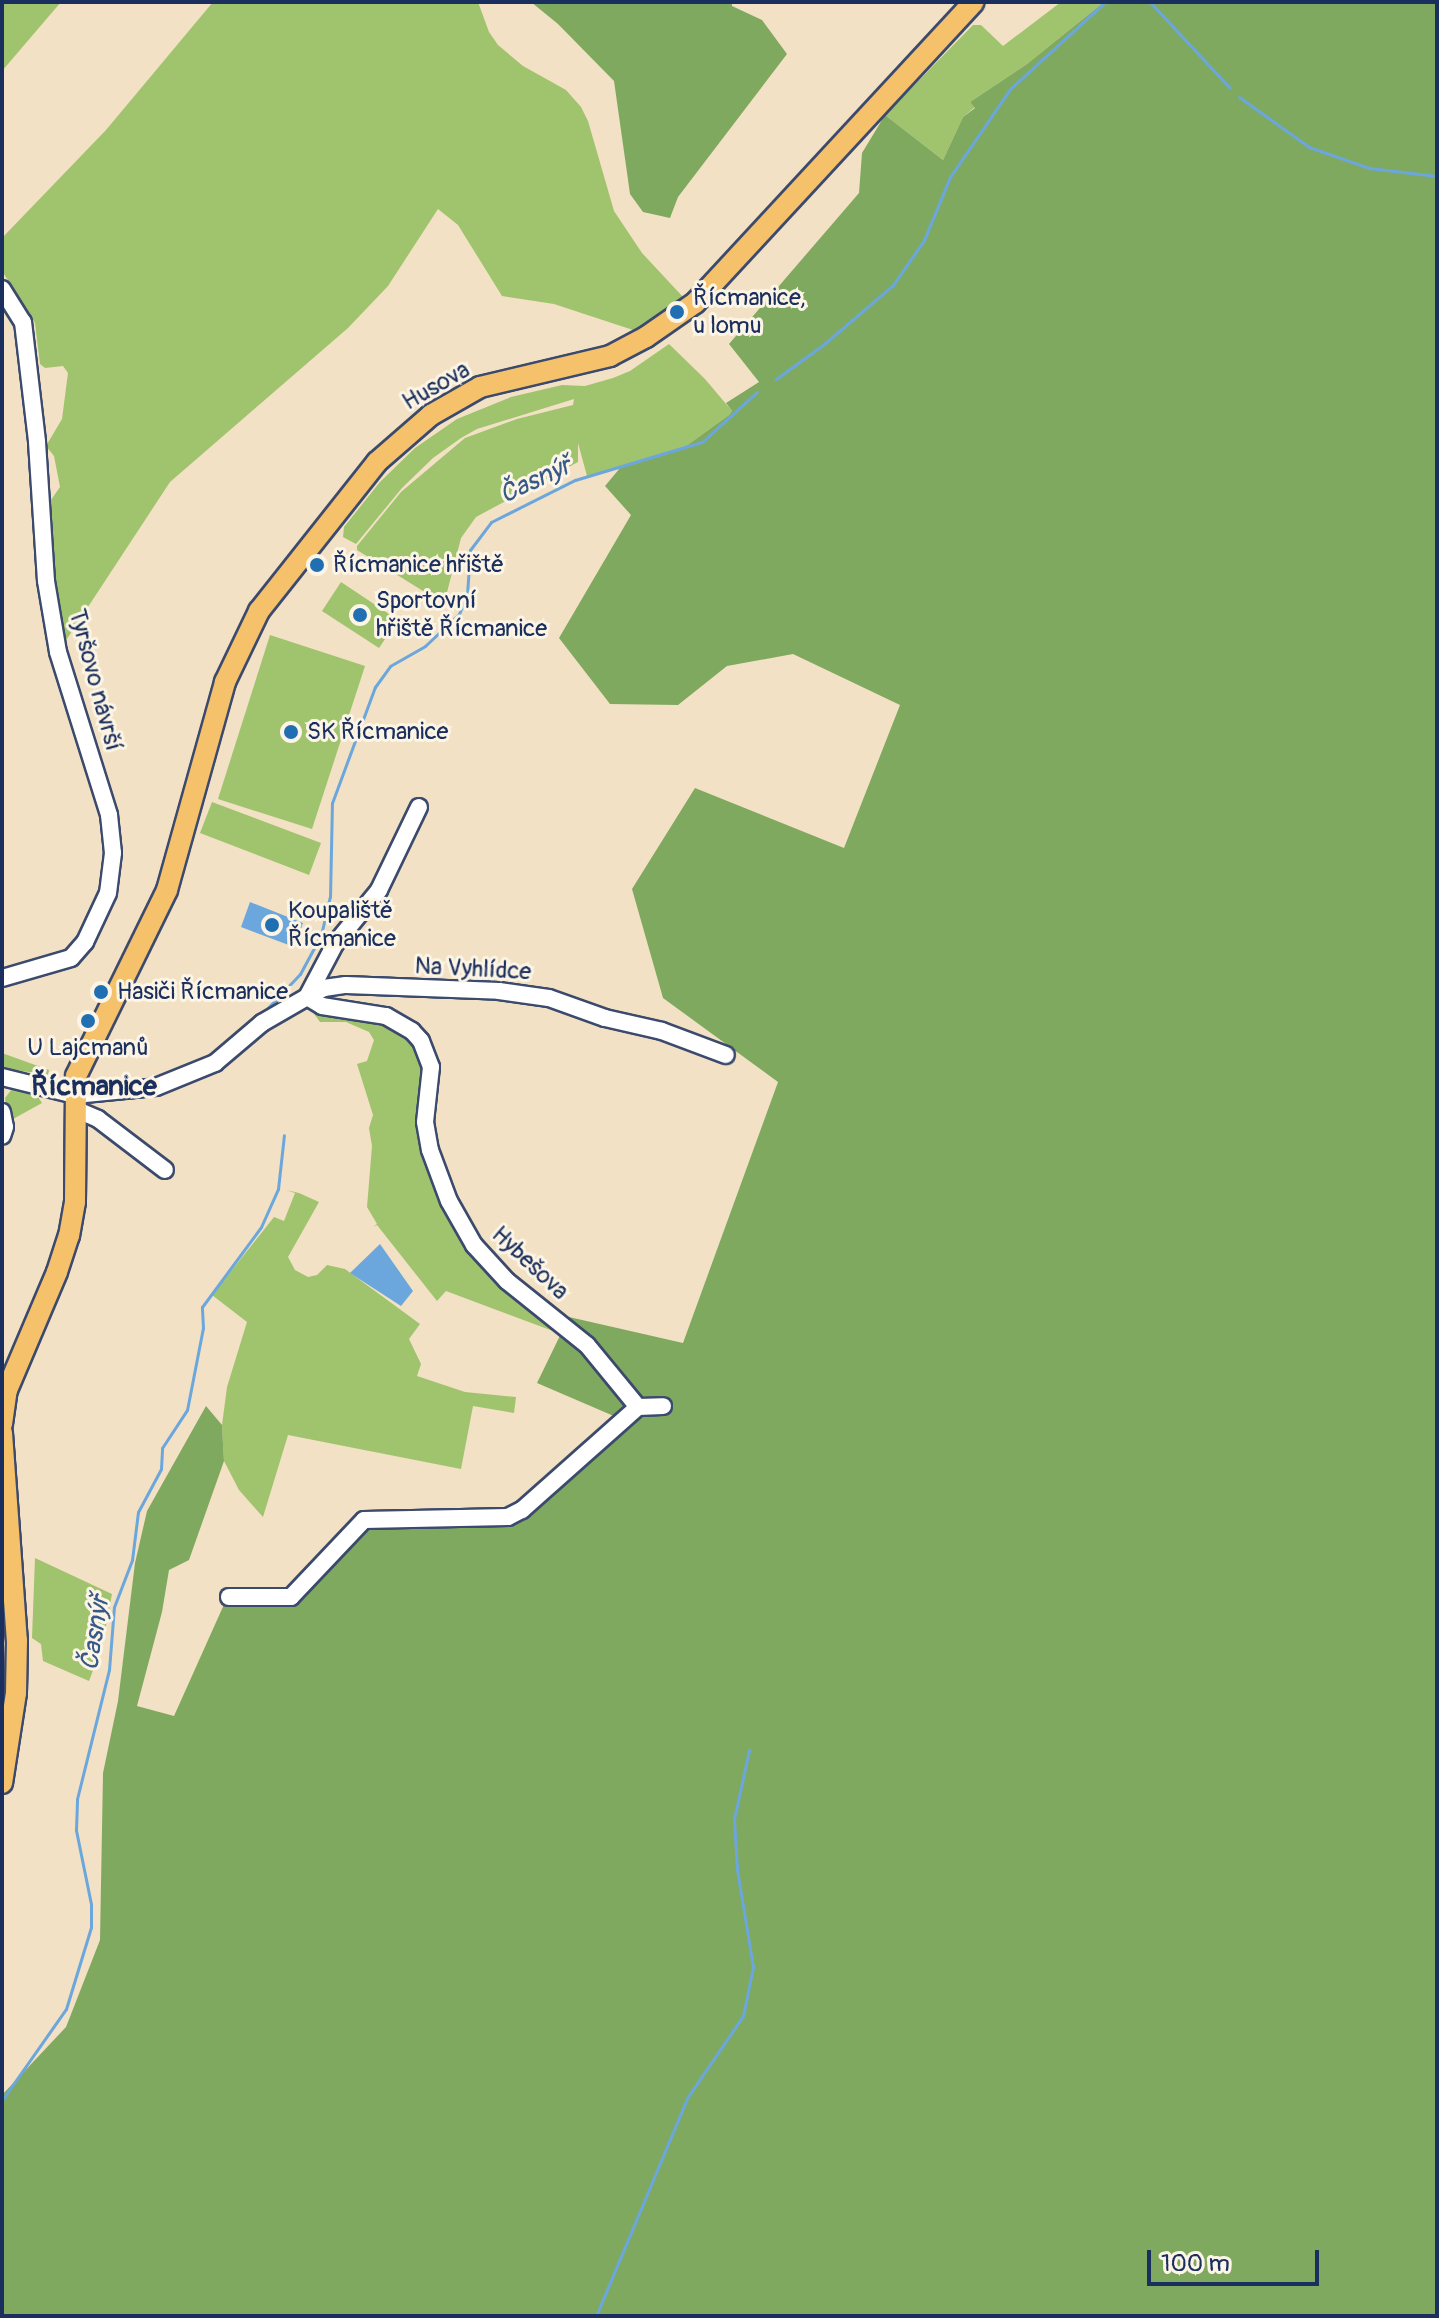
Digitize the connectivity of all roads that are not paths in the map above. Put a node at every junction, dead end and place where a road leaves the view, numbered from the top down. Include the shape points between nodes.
1 (974, 2) edge
2 (2, 289) edge
3 (419, 807) dead end
4 (2, 978) edge
5 (307, 997) junction
6 (726, 1055) dead end
7 (3, 1079) edge
8 (75, 1102) junction
9 (2, 1112) edge
10 (2, 1136) edge
11 (165, 1170) dead end
12 (663, 1406) dead end
13 (638, 1407) junction
14 (2, 1424) edge
15 (2, 1433) edge
16 (229, 1597) dead end
17 (2, 1783) edge

1 - 8 main road, Husova via 683,313 610,356 480,387 431,415 377,462 274,590 240,646 215,714 167,890 82,1058
2 - 4 street, Tyršovo návrší via 23,322 46,581 58,652 109,815 113,853 108,893 85,942 71,958
3 - 5 street via 379,890 335,944
5 - 6 street, Na Vyhlídce via 346,985 499,991 549,998
5 - 8 street, Na Vyhlídce via 192,1074
5 - 13 street, Hybešova via 322,1006 386,1016 421,1041 431,1067 425,1122 430,1150 449,1201 474,1245 507,1281 587,1345
7 - 8 street
8 - 11 street
8 - 14 main road, Husova via 75,1202 69,1236 8,1388
9 - 10 street
12 - 13 street
13 - 16 street via 508,1517 364,1520 291,1597
15 - 17 main road via 17,1640 16,1693

